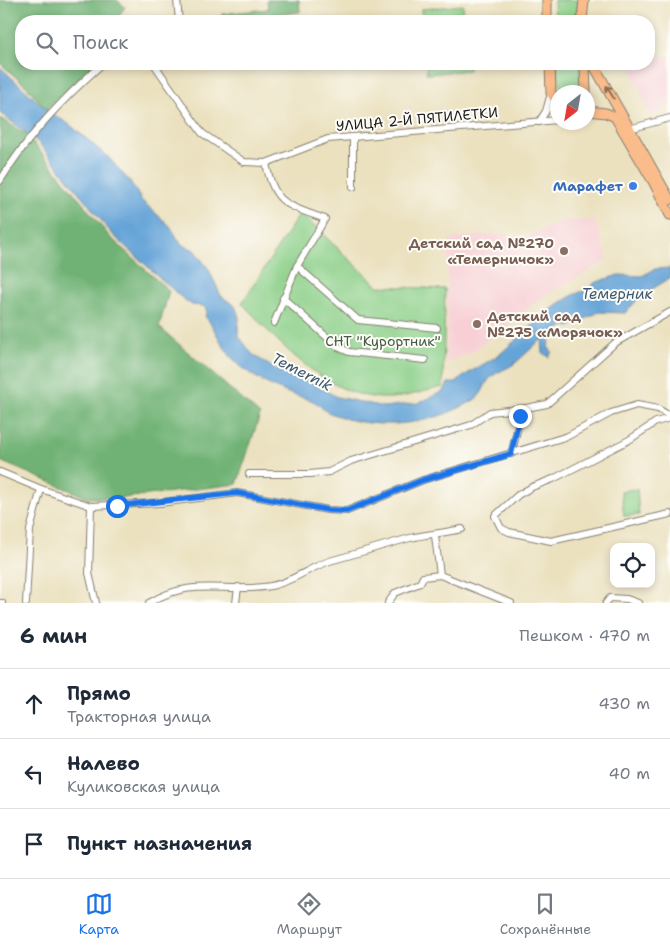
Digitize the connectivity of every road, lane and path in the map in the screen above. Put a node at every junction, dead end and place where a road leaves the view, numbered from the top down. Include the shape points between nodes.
1 (177, 0) edge
2 (547, 0) edge
3 (584, 0) edge
4 (178, 15) edge
5 (547, 15) edge
6 (583, 15) edge
7 (95, 70) edge
8 (158, 70) edge
9 (550, 70) edge
10 (585, 70) edge
11 (596, 70) edge
12 (551, 85) edge
13 (586, 85) edge
14 (550, 97) edge
15 (595, 112) edge
16 (670, 118) edge
17 (550, 120) edge
18 (538, 122) junction
19 (625, 126) junction
20 (353, 137) junction
21 (266, 163) junction
22 (0, 181) edge
23 (353, 187) dead end
24 (670, 200) edge
25 (670, 215) edge
26 (297, 266) junction
27 (283, 298) junction
28 (670, 312) edge
29 (274, 323) dead end
30 (437, 328) dead end
31 (425, 360) dead end
32 (526, 408) junction
33 (670, 417) edge
34 (511, 454) junction
35 (0, 472) edge
36 (249, 474) dead end
37 (41, 489) junction
38 (91, 506) junction
39 (670, 514) edge
40 (462, 529) dead end
41 (435, 536) junction
42 (440, 576) junction
43 (238, 587) junction
44 (26, 603) edge
45 (96, 603) edge
46 (149, 603) edge
47 (236, 603) edge
48 (388, 603) edge
49 (511, 603) edge
50 (606, 603) edge
51 (638, 603) edge

1 - 4 street
2 - 5 main road
3 - 6 main road
7 - 22 street via 51,111
8 - 21 street, УЛИЦА 2-Й ПЯТИЛЕТКИ via 202,133 244,162
9 - 12 main road
10 - 13 main road
19 -> 11 main road
14 - 18 street via 546,111
15 - 19 main road via 615,118
16 - 19 street
17 - 18 street, УЛИЦА 2-Й ПЯТИЛЕТКИ
18 - 20 street, УЛИЦА 2-Й ПЯТИЛЕТКИ
19 - 24 main road
19 - 25 main road
20 - 21 street, УЛИЦА 2-Й ПЯТИЛЕТКИ via 328,140
20 - 23 street
21 - 26 street via 270,185 276,195 290,206 324,219
26 - 27 street
26 - 30 street via 358,320
27 - 29 street
27 - 31 street via 338,347 349,352
28 - 32 street via 615,343 547,404
32 - 34 street via 520,416
32 - 36 street via 490,412 471,425 351,461 330,472
33 - 34 street via 658,409 637,405 568,436
33 - 39 street via 532,487 495,516 501,528 508,532 551,541
34 - 38 street via 423,480 347,511 237,493 160,503
35 - 37 street
37 - 38 street
37 - 44 street via 30,530
38 - 45 street via 89,573
40 - 41 street
41 - 42 street
41 - 43 street via 412,538 332,560 286,583
42 - 48 street via 423,577 420,583 395,593
42 - 49 street
43 - 46 street via 185,588 166,592
43 - 47 street
50 - 51 street via 610,598

